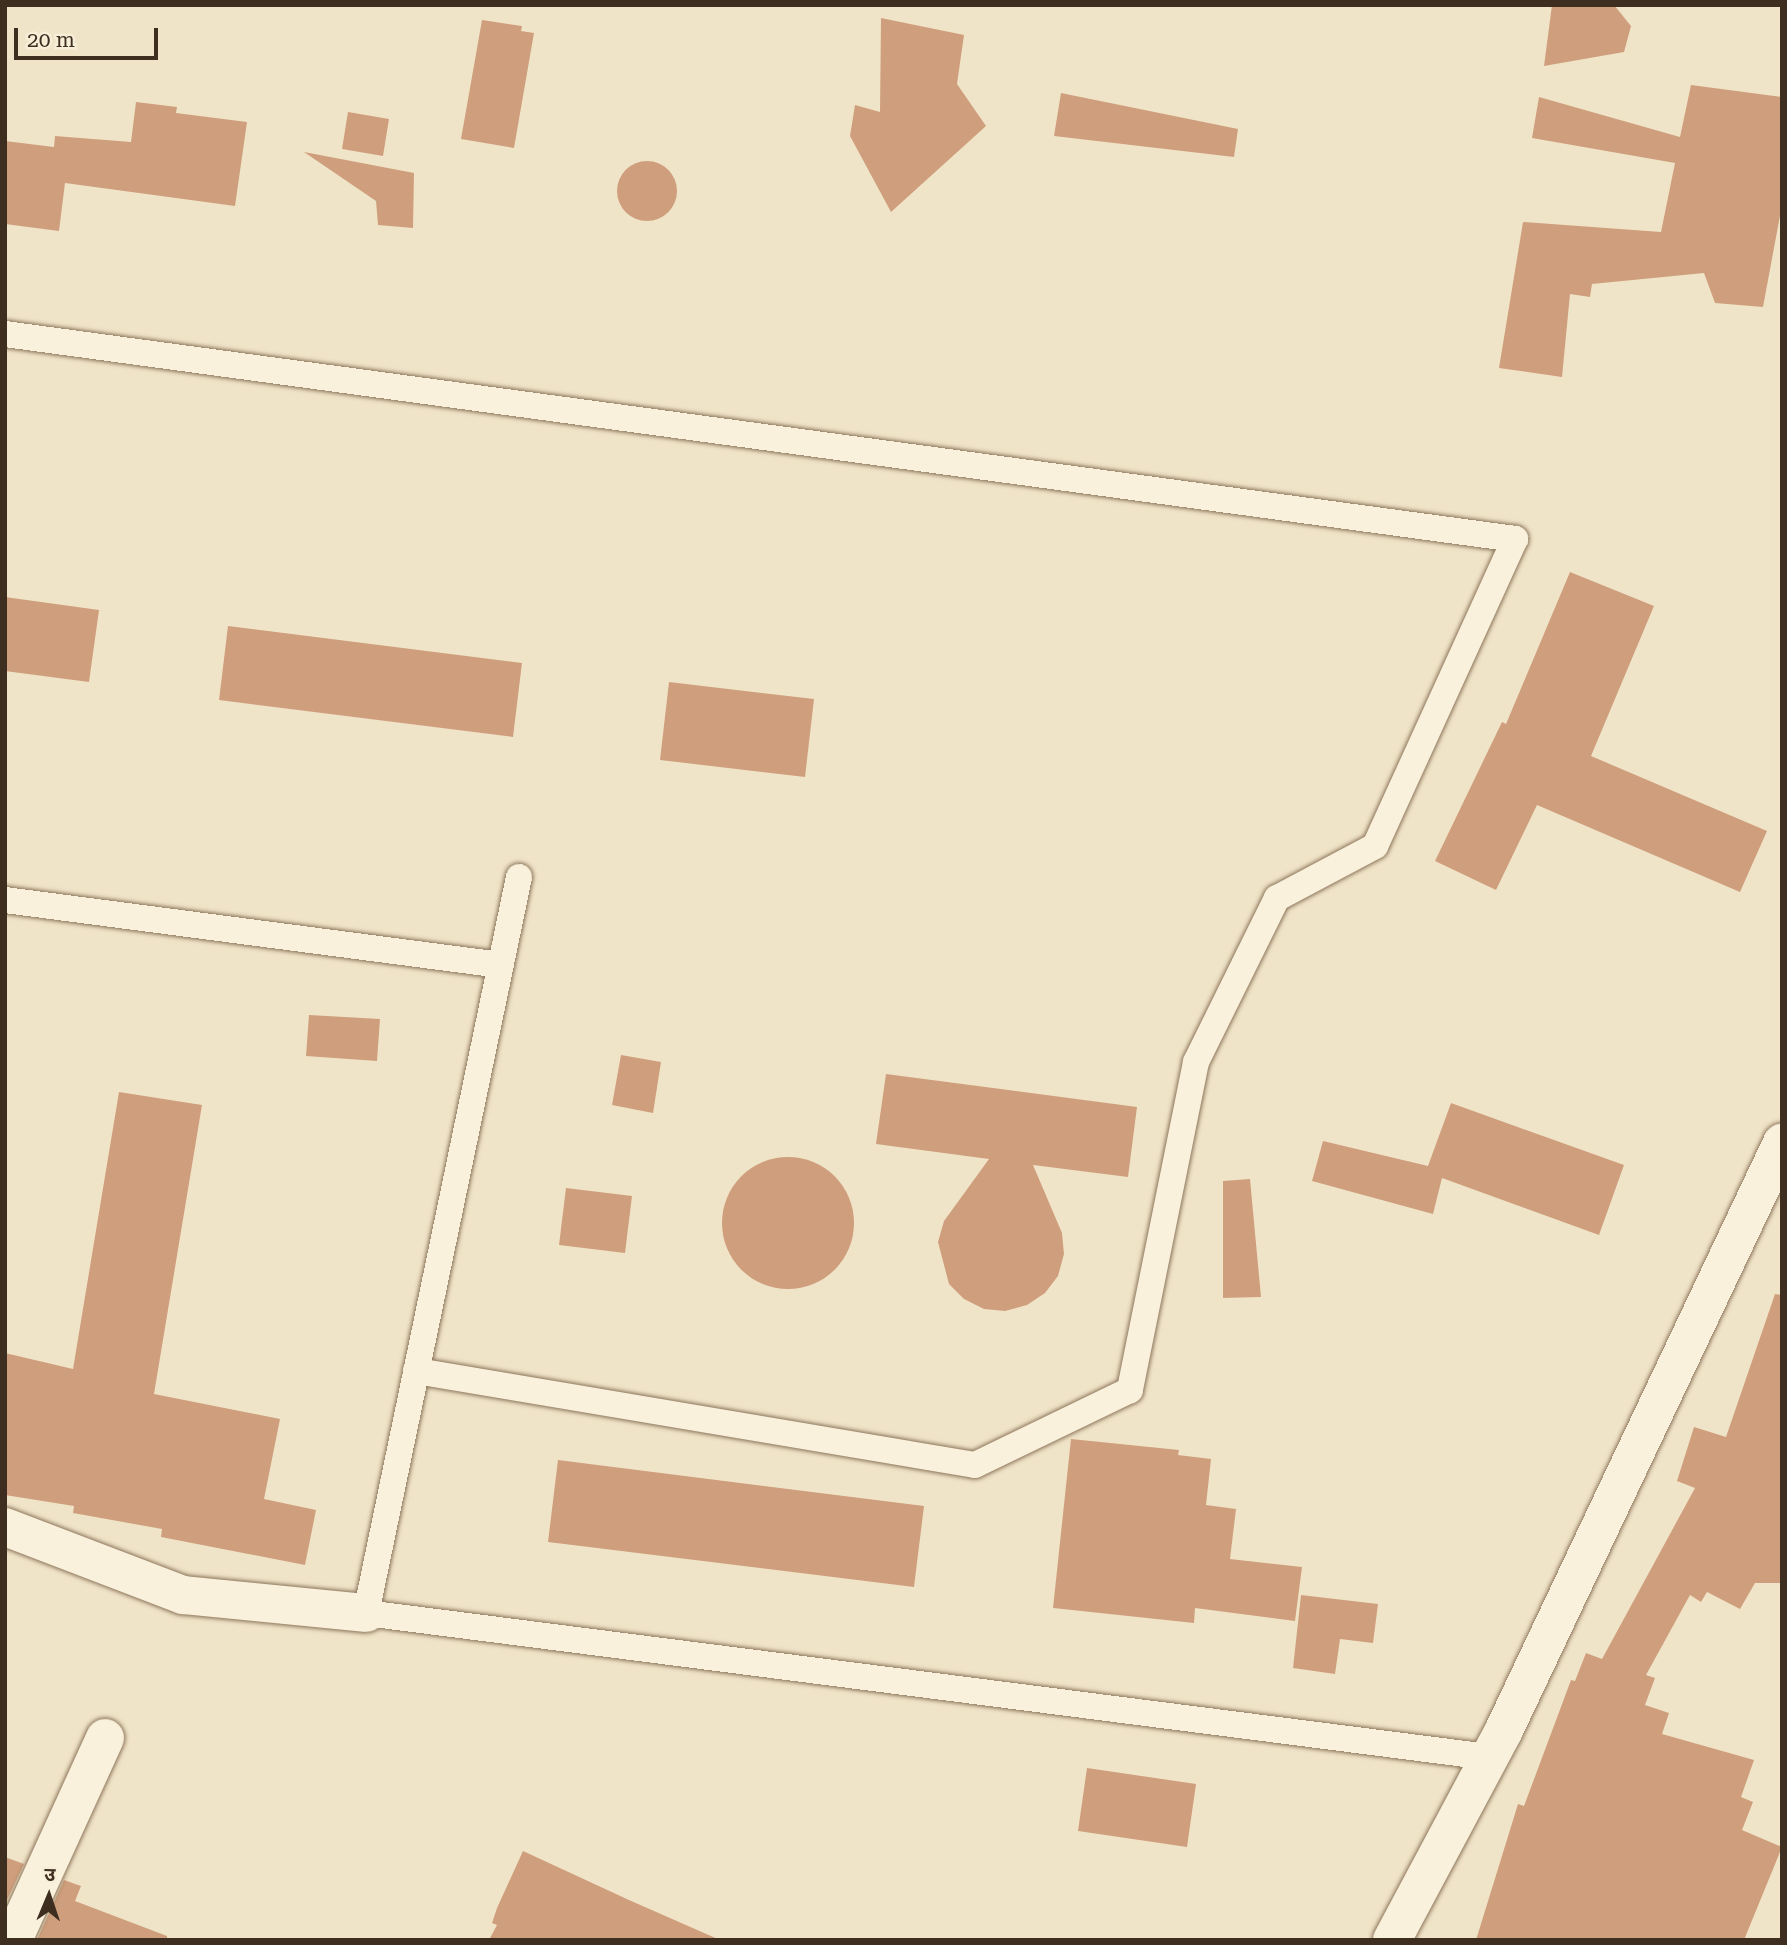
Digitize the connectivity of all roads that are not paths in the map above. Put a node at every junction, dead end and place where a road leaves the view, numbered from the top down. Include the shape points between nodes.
1 (5, 334) edge
2 (519, 877) dead end
3 (5, 900) edge
4 (501, 965) junction
5 (1782, 1143) edge
6 (416, 1371) junction
7 (5, 1527) edge
8 (366, 1613) junction
9 (105, 1738) dead end
10 (1489, 1757) junction
11 (13, 1940) edge
12 (1392, 1940) edge

1 - 6 lane via 1515,539 1375,846 1277,898 1196,1062 1130,1390 975,1465
2 - 4 lane
3 - 4 lane
4 - 6 lane
5 - 10 main road
6 - 8 lane
7 - 8 main road via 183,1595
8 - 10 lane
9 - 11 main road
10 - 12 main road

